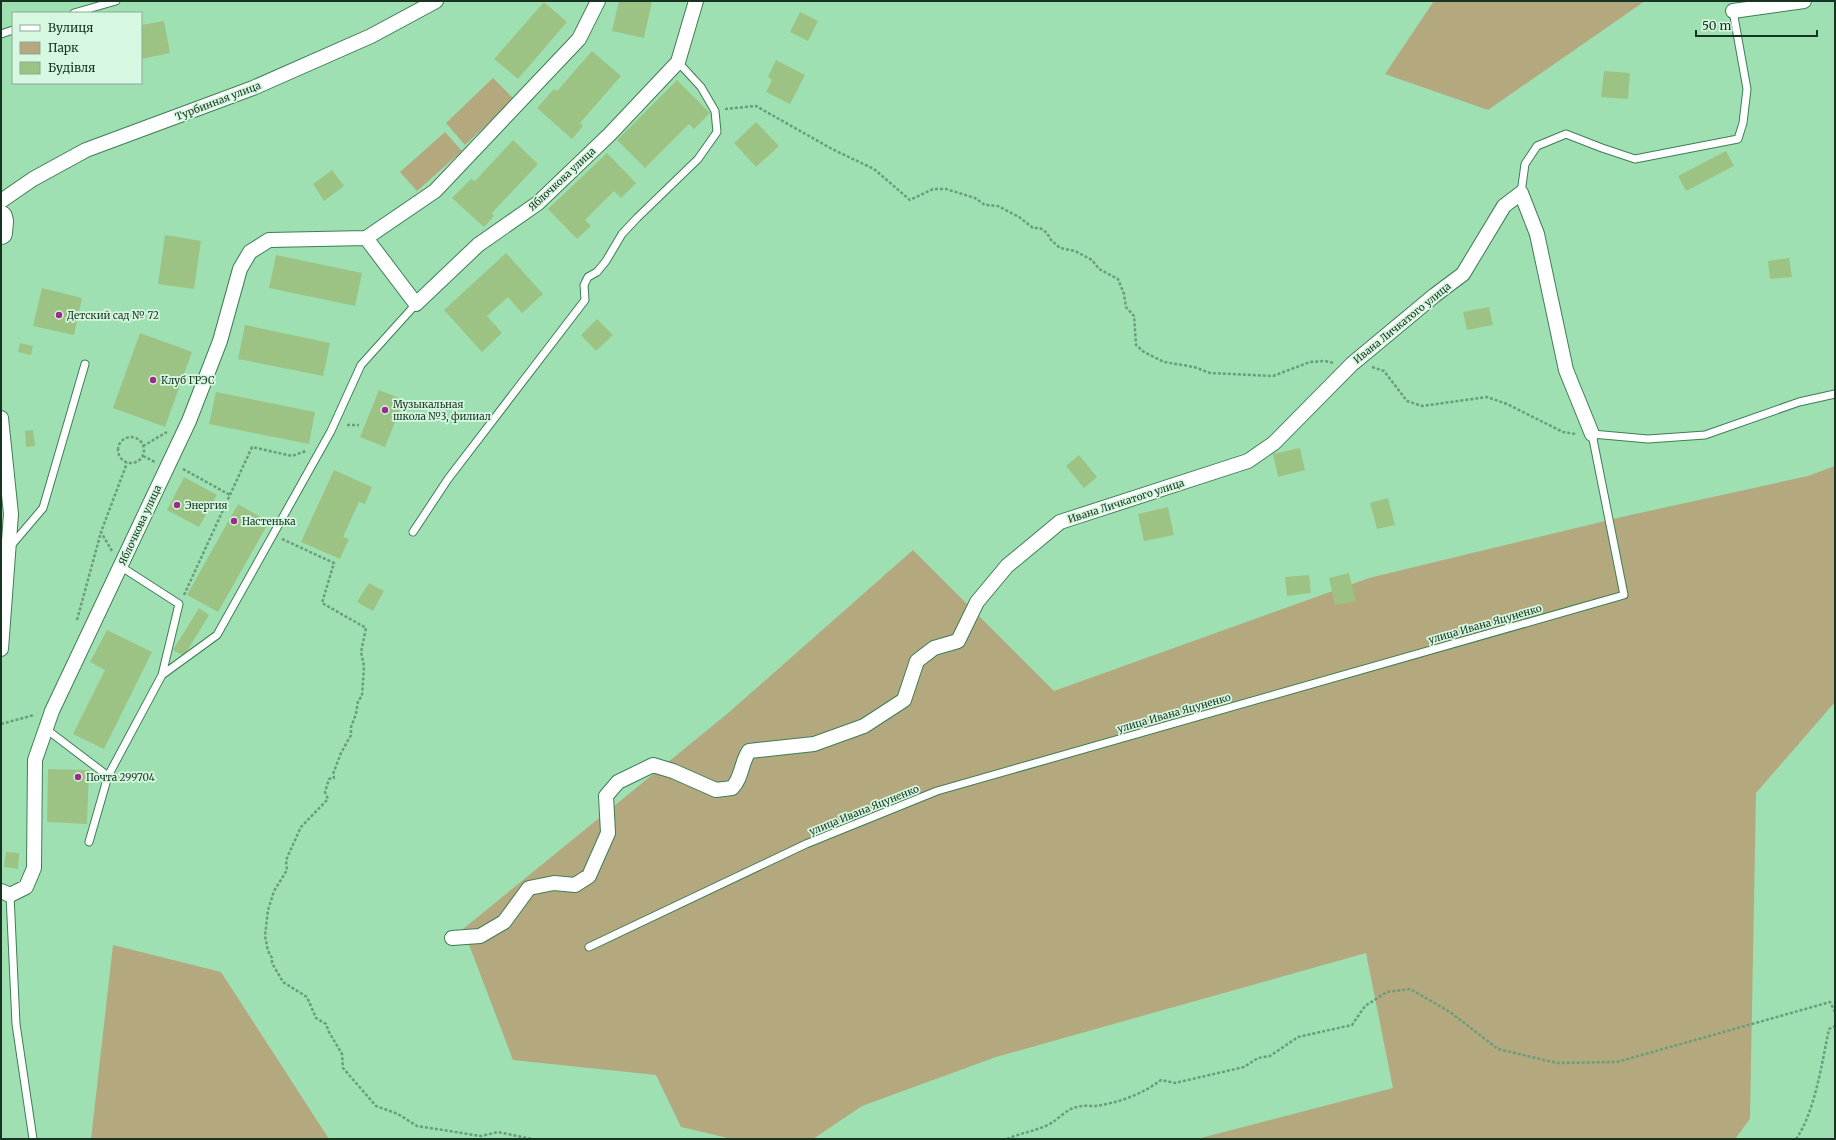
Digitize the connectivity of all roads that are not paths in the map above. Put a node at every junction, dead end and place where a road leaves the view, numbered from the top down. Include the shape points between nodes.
1 (116, 1) edge
2 (436, 1) edge
3 (598, 1) edge
4 (696, 1) edge
5 (1804, 1) edge
6 (1733, 11) joint
7 (78, 12) edge
8 (12, 30) edge
9 (1, 34) edge
10 (678, 62) junction
11 (1521, 192) junction
12 (1, 201) edge
13 (1, 218) edge
14 (1, 233) edge
15 (366, 238) junction
16 (416, 304) junction
17 (85, 364) dead end
18 (1835, 394) edge
19 (1, 418) edge
20 (1592, 434) junction
21 (413, 532) dead end
22 (5, 551) edge
23 (120, 566) junction
24 (1, 649) edge
25 (162, 676) junction
26 (46, 729) junction
27 (108, 776) junction
28 (89, 842) dead end
29 (5, 893) edge
30 (452, 938) dead end
31 (589, 947) dead end
32 (33, 1139) edge

1 - 7 lane
2 - 12 street, Турбинная улица via 371,36 253,88 86,150 33,179
3 - 15 street via 579,39 435,191
4 - 10 street, Яблочкова улица
5 - 6 street
6 - 11 lane via 1747,89 1738,139 1635,158 1566,134 1537,146 1526,164
8 - 9 lane
10 - 16 street, Яблочкова улица via 610,134 538,203 478,245
10 - 21 lane via 701,87 715,111 716,132 698,159 622,234 606,261 597,272 588,277 584,285 585,300 448,479
11 - 20 street via 1537,234 1566,370
11 - 30 street, Ивана Личкатого улица via 1504,206 1462,274 1351,366 1274,443 1248,461 1060,522 1007,566 977,602 958,641 934,648 917,661 904,700 864,726 814,744 749,751 737,783 732,788 716,790 653,765 618,782 606,796 608,833 589,876 575,886 554,883 529,888 504,922 480,936
13 - 14 main road
15 - 16 street
15 - 23 street, Яблочкова улица via 269,240 250,252 240,269 220,341 189,421
16 - 25 lane via 362,365 331,431 217,635
17 - 22 lane via 43,508
18 - 20 lane via 1798,402 1705,435 1648,439
19 - 22 street via 11,514
20 - 31 lane, улица Ивана Яцуненко via 1624,595 937,791 806,844
22 - 24 street
23 - 25 lane via 179,604
23 - 26 street, Яблочкова улица
25 - 27 lane
26 - 27 lane
26 - 29 street, Яблочкова улица via 35,760 34,868 26,887
27 - 28 lane
29 - 32 lane via 16,1024

